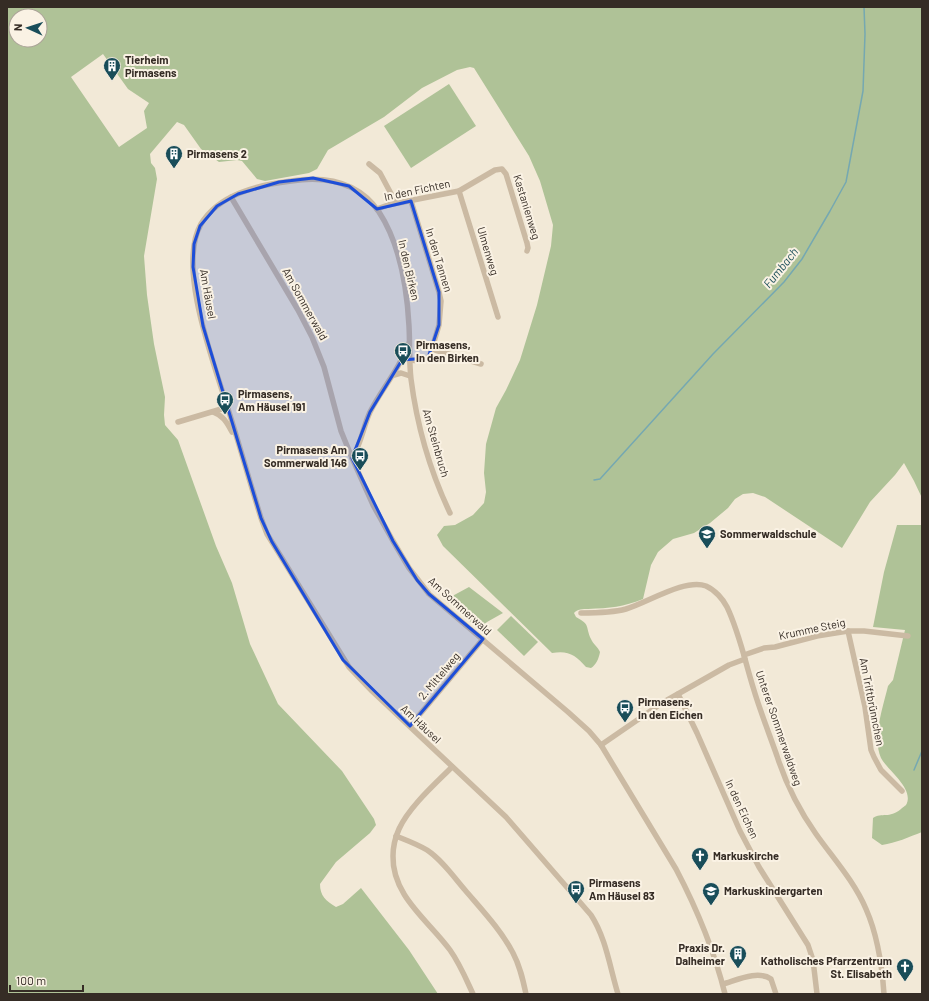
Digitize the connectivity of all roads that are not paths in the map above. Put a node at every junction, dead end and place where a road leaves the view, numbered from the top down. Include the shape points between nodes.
1 (368, 164) dead end
2 (503, 170) joint
3 (459, 191) junction
4 (231, 197) junction
5 (411, 201) junction
6 (396, 203) junction
7 (377, 209) junction
8 (527, 251) dead end
9 (498, 317) dead end
10 (410, 341) junction
11 (432, 349) junction
12 (410, 360) junction
13 (482, 364) dead end
14 (394, 375) junction
15 (410, 376) junction
16 (228, 407) junction
17 (213, 412) junction
18 (178, 422) dead end
19 (240, 447) junction
20 (352, 458) junction
21 (450, 513) dead end
22 (581, 613) dead end
23 (848, 631) junction
24 (908, 636) dead end
25 (483, 639) junction
26 (745, 657) junction
27 (678, 694) junction
28 (410, 726) junction
29 (601, 745) junction
30 (452, 767) junction
31 (902, 791) dead end
32 (396, 836) junction
33 (723, 984) junction
34 (473, 994) edge
35 (526, 994) edge
36 (618, 994) edge
37 (725, 994) edge
38 (776, 994) edge
39 (817, 994) edge
40 (884, 994) edge

1 - 6 street via 380,173
2 - 3 street, In den Fichten via 499,168
2 - 8 street, Kastanienweg via 528,243
3 - 5 street, In den Fichten
3 - 9 street, Ulmenweg
4 - 7 street, In den Birken via 278,182 323,179 349,186
4 - 16 street, Am Häusel via 205,218 196,234 193,256 199,309
4 - 20 street, Am Sommerwald via 312,337
5 - 6 street, In den Fichten
5 - 11 street, In den Tannen via 441,301 439,325
6 - 7 street, In den Fichten
7 - 10 street, In den Birken via 390,234 400,264
10 - 12 street, Am Steinbruch
10 - 14 street, In den Birken
11 - 12 street via 426,360
11 - 13 street
12 - 15 street, Am Steinbruch
14 - 15 street via 401,373
14 - 20 street, In den Birken via 370,412
15 - 21 street, Am Steinbruch via 425,450
16 - 17 street
16 - 19 street, Am Häusel
17 - 18 street
17 - 19 street, Am Häusel via 227,422
19 - 28 street, Am Häusel via 267,534 337,650 360,679
20 - 25 street, Am Sommerwald via 390,535 417,580 429,594
22 - 26 street, Unterer Sommerwaldweg via 625,609 684,586 700,585 711,589 726,606
23 - 24 street, Krumme Steig
23 - 26 street, Krumme Steig via 764,648
23 - 31 street, Am Triftbrünnchen via 865,707 871,750 884,774
25 - 28 street, 2. Mittelweg
25 - 29 street, Am Sommerwald via 581,723
26 - 27 street, Krumme Steig
26 - 40 street, Unterer Sommerwaldweg via 775,751 794,798 855,888 866,910 878,946
27 - 29 street, Krumme Steig
27 - 39 street, In den Eichen via 740,831 759,867 808,945 813,960
28 - 30 street, Am Häusel
29 - 33 street, Am Sommerwald via 680,876 705,931
30 - 32 street via 411,810
30 - 36 street, Am Häusel via 514,825 591,915 603,940
32 - 34 street via 394,866 400,888 451,951
32 - 35 street via 418,845 433,855 477,904 513,953
33 - 37 street, Am Sommerwald
33 - 38 street via 763,975 771,979

